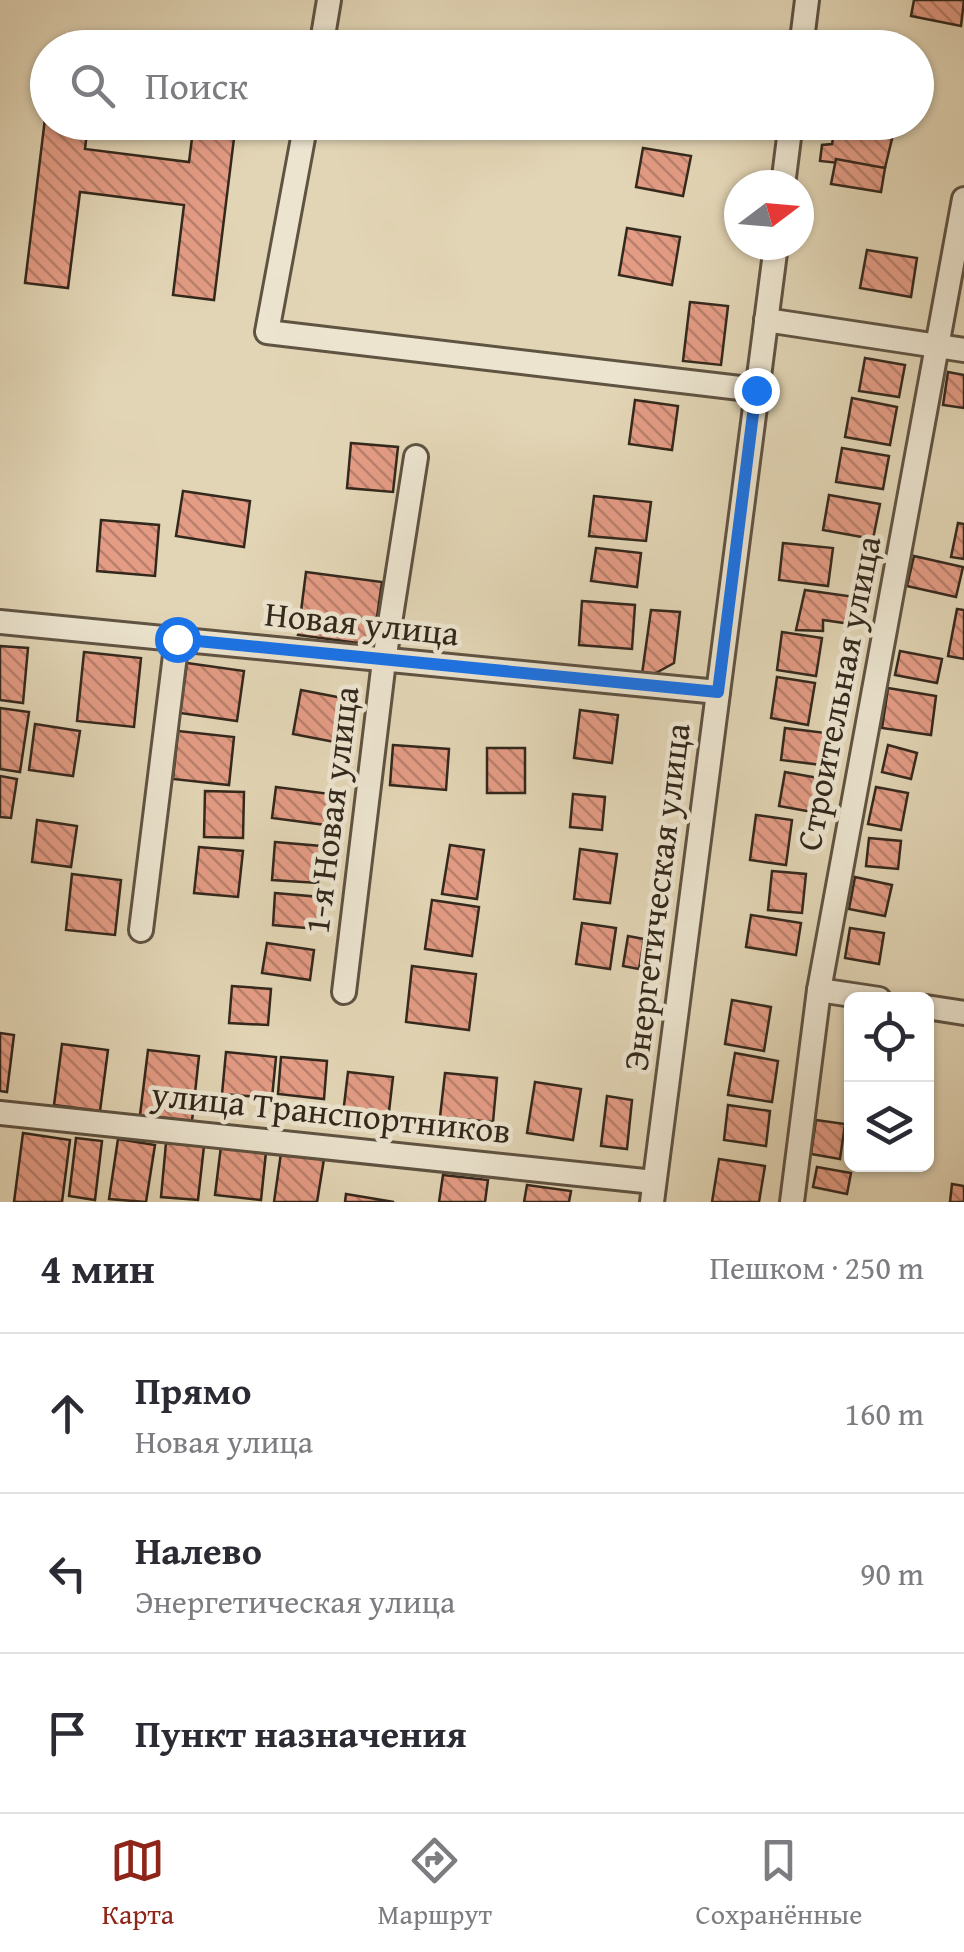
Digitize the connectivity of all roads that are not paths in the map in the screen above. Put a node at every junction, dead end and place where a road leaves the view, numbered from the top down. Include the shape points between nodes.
1 (330, 0) edge
2 (807, 0) edge
3 (324, 30) edge
4 (803, 30) edge
5 (303, 140) edge
6 (789, 140) edge
7 (785, 170) edge
8 (964, 199) edge
9 (774, 260) edge
10 (766, 320) junction
11 (939, 346) junction
12 (964, 350) edge
13 (756, 390) junction
14 (416, 457) dead end
15 (0, 622) edge
16 (177, 639) junction
17 (384, 661) junction
18 (718, 692) junction
19 (141, 930) dead end
20 (819, 990) junction
21 (344, 992) dead end
22 (844, 994) edge
23 (934, 1008) edge
24 (964, 1013) edge
25 (0, 1112) edge
26 (653, 1192) edge
27 (792, 1202) edge

1 - 3 street
2 - 4 street
5 - 13 street via 267,332
6 - 7 street
8 - 11 street, Строительная улица
9 - 10 street, Энергетическая улица
10 - 11 street
10 - 13 street, Энергетическая улица
11 - 12 street
11 - 20 street, Строительная улица
13 - 18 street, Энергетическая улица
14 - 17 street, 1-я Новая улица
15 - 16 street, Новая улица
16 - 17 street, Новая улица
16 - 19 street
17 - 18 street, Новая улица
17 - 21 street, 1-я Новая улица
18 - 26 street, Энергетическая улица
20 - 22 street
20 - 27 street, Строительная улица
23 - 24 street
25 - 26 street, улица Транспортников

